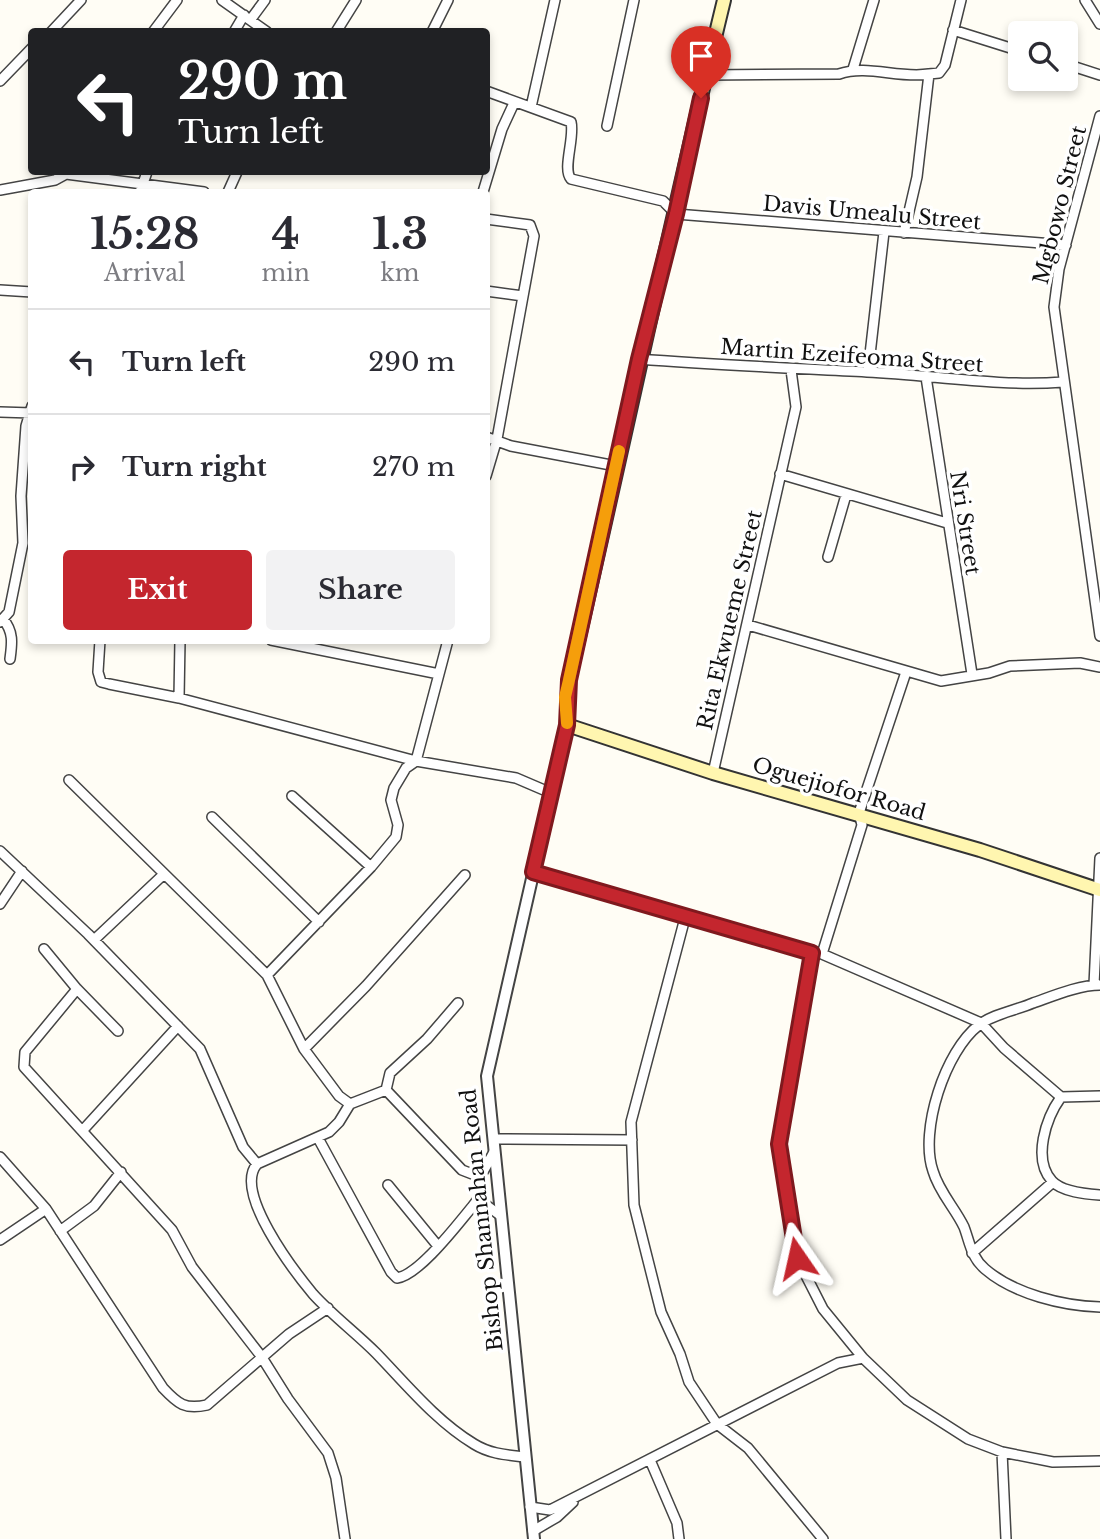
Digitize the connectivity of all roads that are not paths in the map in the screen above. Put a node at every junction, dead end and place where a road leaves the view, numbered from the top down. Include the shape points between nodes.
1 (81, 0) edge
2 (177, 0) edge
3 (222, 0) edge
4 (265, 0) edge
5 (356, 0) edge
6 (448, 0) edge
7 (555, 0) edge
8 (634, 0) edge
9 (724, 0) edge
10 (874, 0) edge
11 (961, 0) edge
12 (1085, 0) edge
13 (248, 17) junction
14 (1100, 24) edge
15 (55, 28) edge
16 (156, 28) edge
17 (238, 28) edge
18 (262, 28) edge
19 (338, 28) edge
20 (434, 28) edge
21 (953, 30) junction
22 (1008, 47) edge
23 (28, 51) edge
24 (1078, 68) edge
25 (853, 69) junction
26 (2, 74) edge
27 (929, 74) junction
28 (706, 75) junction
29 (1100, 75) edge
30 (490, 94) edge
31 (514, 103) junction
32 (531, 107) junction
33 (1100, 116) edge
34 (607, 126) dead end
35 (490, 158) edge
36 (63, 175) edge
37 (83, 175) edge
38 (146, 175) edge
39 (55, 180) junction
40 (143, 182) junction
41 (54, 189) edge
42 (141, 189) edge
43 (186, 189) edge
44 (0, 190) edge
45 (676, 214) junction
46 (490, 220) edge
47 (884, 232) junction
48 (904, 233) junction
49 (1066, 245) junction
50 (0, 290) edge
51 (28, 292) edge
52 (490, 292) edge
53 (523, 296) junction
54 (639, 359) junction
55 (791, 370) junction
56 (868, 372) junction
57 (926, 377) junction
58 (1063, 382) junction
59 (28, 410) edge
60 (0, 412) edge
61 (28, 436) edge
62 (491, 438) edge
63 (616, 466) junction
64 (780, 474) junction
65 (846, 495) junction
66 (947, 523) junction
67 (27, 543) edge
68 (828, 557) dead end
69 (2, 621) edge
70 (748, 625) junction
71 (1100, 636) edge
72 (100, 644) edge
73 (180, 644) edge
74 (291, 644) edge
75 (447, 644) edge
76 (10, 659) dead end
77 (1100, 667) edge
78 (906, 672) junction
79 (439, 674) junction
80 (972, 674) junction
81 (179, 698) junction
82 (567, 725) junction
83 (416, 761) junction
84 (713, 773) junction
85 (69, 780) dead end
86 (551, 793) junction
87 (292, 796) dead end
88 (859, 813) junction
89 (212, 817) dead end
90 (0, 851) edge
91 (1100, 858) edge
92 (371, 867) junction
93 (22, 871) junction
94 (536, 872) junction
95 (164, 874) junction
96 (465, 875) dead end
97 (1099, 890) edge
98 (0, 904) edge
99 (685, 918) junction
100 (319, 922) junction
101 (94, 940) junction
102 (44, 949) dead end
103 (817, 954) junction
104 (267, 975) junction
105 (1097, 985) edge
106 (77, 989) junction
107 (458, 1003) dead end
108 (981, 1023) junction
109 (178, 1026) junction
110 (118, 1031) dead end
111 (304, 1049) junction
112 (386, 1090) junction
113 (1100, 1096) edge
114 (1061, 1097) junction
115 (350, 1104) junction
116 (83, 1130) junction
117 (318, 1138) junction
118 (495, 1139) junction
119 (632, 1140) junction
120 (494, 1152) junction
121 (0, 1157) edge
122 (257, 1164) junction
123 (121, 1172) junction
124 (480, 1177) junction
125 (1053, 1182) junction
126 (388, 1185) dead end
127 (1100, 1195) edge
128 (478, 1199) junction
129 (46, 1209) junction
130 (501, 1216) junction
131 (60, 1231) junction
132 (0, 1240) edge
133 (438, 1245) junction
134 (972, 1253) junction
135 (1100, 1307) edge
136 (328, 1308) junction
137 (261, 1356) junction
138 (863, 1358) junction
139 (717, 1424) junction
140 (1002, 1452) junction
141 (525, 1457) junction
142 (650, 1460) junction
143 (1100, 1461) edge
144 (579, 1496) junction
145 (530, 1507) junction
146 (533, 1535) edge
147 (345, 1539) edge
148 (679, 1539) edge
149 (823, 1539) edge
150 (1006, 1539) edge

1 - 15 street
2 - 16 street
3 - 13 street
4 - 13 street
5 - 19 street
6 - 20 street
7 - 32 street
8 - 34 street
9 - 28 main road, Bishop Shannahan Road
10 - 25 street
11 - 21 street
12 - 14 street
13 - 17 street
13 - 18 street
21 - 22 street
21 - 27 street via 945,65 939,73
23 - 26 street
24 - 29 street
25 - 27 street via 909,77
25 - 28 street via 839,74
27 - 48 street
28 - 45 main road, Bishop Shannahan Road
30 - 31 street
31 - 32 street
31 - 35 street
32 - 45 street via 571,122 566,170 571,179 663,201
33 - 49 street, Mgbowo Street
36 - 39 street
37 - 40 street
38 - 40 street
39 - 41 street
39 - 44 street
40 - 42 street
40 - 43 street
45 - 47 street, Davis Umealu Street
45 - 54 main road, Bishop Shannahan Road
46 - 53 street via 534,229
47 - 48 street, Davis Umealu Street
47 - 56 street
48 - 49 street, Davis Umealu Street
49 - 58 street, Mgbowo Street via 1054,307
50 - 51 street
52 - 53 street
53 - 62 street
54 - 55 street, Martin Ezeifeoma Street
54 - 63 main road, Bishop Shannahan Road
55 - 56 street, Martin Ezeifeoma Street
55 - 64 street, Rita Ekwueme Street via 796,407
56 - 57 street, Martin Ezeifeoma Street
57 - 58 street, Martin Ezeifeoma Street via 1007,384
57 - 66 street, Nri Street
58 - 71 street, Mgbowo Street
59 - 60 street
61 - 67 street via 21,496
62 - 63 street via 500,444
63 - 82 main road, Bishop Shannahan Road via 569,680
64 - 65 street
64 - 70 street, Rita Ekwueme Street
65 - 66 street
65 - 68 street
66 - 80 street, Nri Street
67 - 69 street via 9,612
69 - 76 street via 10,627
70 - 78 street
70 - 84 street, Rita Ekwueme Street
72 - 81 street via 101,682
73 - 81 street
74 - 79 street
75 - 79 street
77 - 80 street via 1080,663 1010,666
78 - 80 street via 941,681
78 - 88 street
79 - 83 street
81 - 83 street
82 - 84 main road, Oguejiofor Road
82 - 86 street, Bishop Shannahan Road
83 - 86 street via 516,778
83 - 92 street via 405,768 394,788 392,808 399,831
84 - 88 main road, Oguejiofor Road
85 - 95 street
86 - 94 street, Bishop Shannahan Road
87 - 92 street
88 - 97 main road, Oguejiofor Road
88 - 103 street via 862,825
89 - 100 street
90 - 93 street
91 - 97 street
92 - 100 street
93 - 98 street
93 - 101 street
94 - 99 street
94 - 118 street, Bishop Shannahan Road via 487,1076
95 - 101 street
95 - 104 street
96 - 111 street
97 - 105 street
99 - 103 street
99 - 119 street via 637,1092
100 - 104 street
101 - 109 street
102 - 106 street
103 - 108 street
103 - 138 street via 779,1144 797,1258 823,1309
104 - 111 street
105 - 108 street
106 - 110 street
106 - 116 street via 23,1059 24,1067
107 - 112 street via 390,1073
108 - 114 street
108 - 134 street via 948,1070 928,1130 927,1149 933,1173 964,1227
109 - 116 street
109 - 122 street via 200,1049 243,1147
111 - 115 street
112 - 115 street
112 - 124 street via 462,1170
113 - 114 street
114 - 125 street via 1048,1123 1043,1152
115 - 117 street via 340,1122
116 - 123 street
117 - 122 street
117 - 133 street via 397,1278 407,1277
118 - 119 street
118 - 120 street, Bishop Shannahan Road
119 - 139 street via 634,1205 661,1312 689,1382
120 - 124 street
120 - 130 street, Bishop Shannahan Road
121 - 129 street
122 - 136 street via 250,1179 262,1221 288,1262
123 - 131 street via 94,1206
123 - 137 street via 172,1230 192,1267
124 - 128 street
125 - 127 street
125 - 134 street
126 - 133 street
128 - 130 street
128 - 133 street
129 - 131 street
129 - 132 street
130 - 141 street, Bishop Shannahan Road
131 - 137 street via 163,1388 179,1405 191,1409 207,1405
134 - 135 street via 1002,1280 1055,1303
136 - 137 street
136 - 141 street via 431,1409 474,1444 494,1454
137 - 147 street via 328,1452
138 - 139 street via 838,1363
138 - 140 street via 916,1406 968,1439
139 - 142 street
139 - 149 street via 748,1448
140 - 143 street via 1053,1462
140 - 150 street
141 - 145 street, Bishop Shannahan Road
142 - 144 street
142 - 148 street via 677,1523
144 - 145 street via 550,1510
144 - 146 street
145 - 146 street, Bishop Shannahan Road

